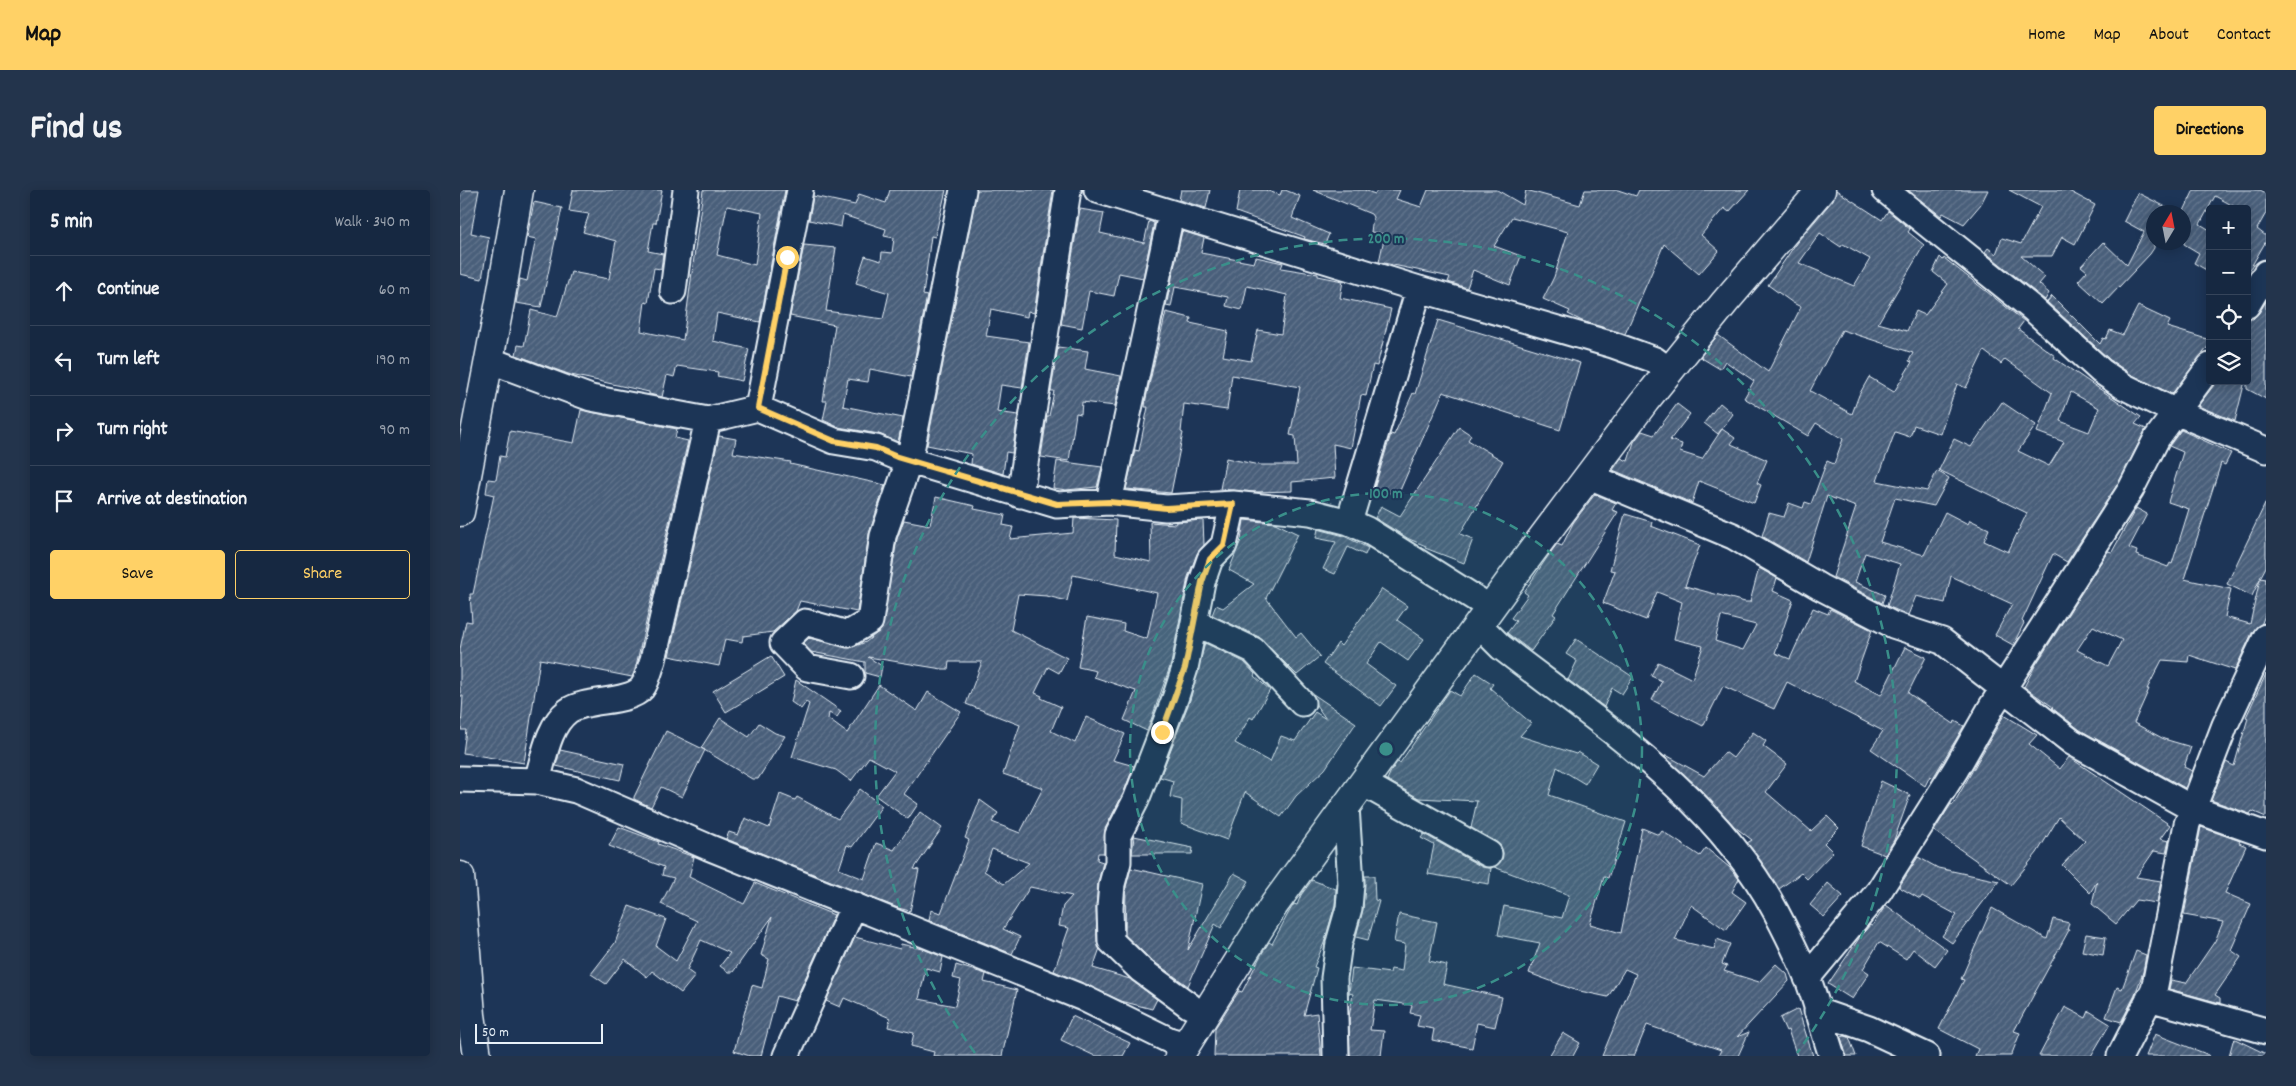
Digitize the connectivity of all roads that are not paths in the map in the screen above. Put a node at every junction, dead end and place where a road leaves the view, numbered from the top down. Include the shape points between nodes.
1 (518, 190) edge
2 (686, 190) edge
3 (800, 190) edge
4 (963, 190) edge
5 (1068, 190) edge
6 (1097, 190) edge
7 (1802, 190) edge
8 (1821, 190) edge
9 (1885, 190) edge
10 (1164, 205) edge
11 (2266, 273) edge
12 (1419, 289) junction
13 (673, 291) dead end
14 (2251, 298) edge
15 (488, 360) junction
16 (1662, 366) junction
17 (2206, 371) edge
18 (758, 408) junction
19 (2176, 412) junction
20 (708, 420) junction
21 (2266, 450) edge
22 (909, 461) junction
23 (1589, 476) junction
24 (1020, 495) junction
25 (1109, 502) junction
26 (1233, 504) junction
27 (460, 512) edge
28 (1349, 522) junction
29 (1478, 613) junction
30 (1194, 622) junction
31 (2266, 637) edge
32 (851, 676) dead end
33 (2003, 689) junction
34 (1302, 703) dead end
35 (460, 779) edge
36 (537, 781) junction
37 (1363, 783) junction
38 (1346, 806) junction
39 (2193, 809) junction
40 (2266, 835) edge
41 (1489, 854) dead end
42 (460, 876) edge
43 (854, 905) junction
44 (1808, 978) junction
45 (2149, 998) junction
46 (1190, 1006) junction
47 (1817, 1011) junction
48 (2266, 1031) edge
49 (1174, 1049) edge
50 (477, 1056) edge
51 (786, 1056) edge
52 (1336, 1056) edge
53 (1832, 1056) edge
54 (1927, 1056) edge
55 (2120, 1056) edge

1 - 15 main road
2 - 13 street
3 - 18 street
4 - 22 street
5 - 24 street
6 - 10 street
7 - 16 main road via 1747,250
8 - 16 main road via 1725,302
9 - 19 street via 2033,308 2101,371 2123,386
10 - 12 street
10 - 25 street
11 - 14 street
12 - 16 street via 1613,345
12 - 28 street
15 - 20 street via 591,398
15 - 27 main road
16 - 23 main road
16 - 29 main road
17 - 19 street
18 - 20 street
18 - 22 street via 834,441 876,448
19 - 21 street
19 - 33 street via 2157,438 2131,489
20 - 36 street via 653,660 642,688 633,694 569,710 550,735
22 - 24 street
22 - 32 street via 883,536 870,621 848,634 805,622 783,643 807,668
23 - 29 main road
23 - 33 street via 1733,536 1893,625 1942,641
24 - 25 street via 1057,504
25 - 26 street via 1166,508
26 - 28 street via 1310,512
26 - 30 street via 1224,545 1210,559 1202,582
28 - 29 street via 1368,530
29 - 37 main road
29 - 44 street via 1501,646 1649,761 1696,806 1732,846 1760,886
29 - 46 main road via 1351,773
30 - 34 street via 1253,650
30 - 46 street via 1176,696 1136,800 1118,836 1118,862 1110,908 1111,941 1141,970
31 - 39 street via 2225,725
33 - 39 street via 2072,742
33 - 44 street via 1879,891
35 - 36 street
36 - 43 street via 584,794
37 - 38 main road
37 - 41 street
38 - 49 main road
38 - 52 street via 1351,884 1334,978
39 - 40 street
39 - 45 street via 2173,884 2159,969
42 - 50 main road
43 - 49 street via 1083,998
43 - 51 street
44 - 47 street
45 - 48 street
45 - 55 street
46 - 49 main road
47 - 53 street
47 - 54 street via 1868,1029

